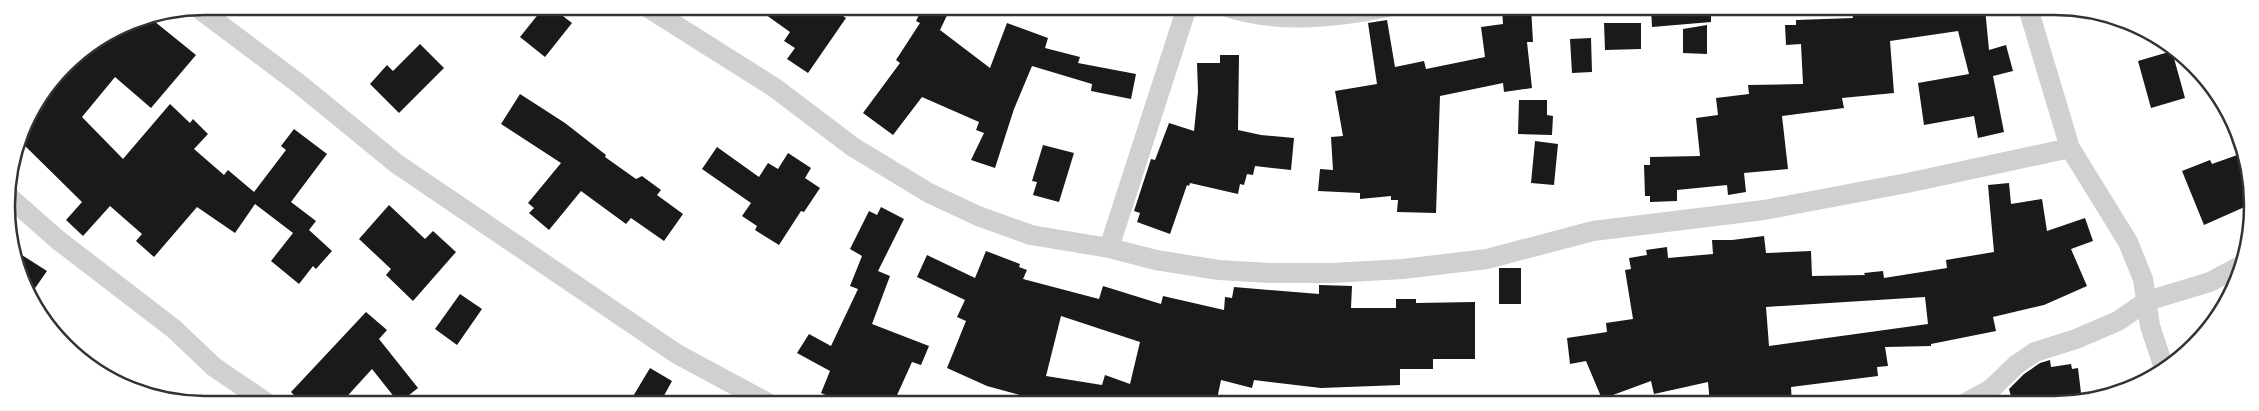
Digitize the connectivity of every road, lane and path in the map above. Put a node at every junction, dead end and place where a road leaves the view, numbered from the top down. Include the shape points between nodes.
1 (207, 15) edge
2 (660, 15) edge
3 (1185, 15) edge
4 (1263, 15) edge
5 (1340, 15) edge
6 (2030, 15) edge
7 (2070, 148) junction
8 (15, 202) edge
9 (1110, 248) junction
10 (2233, 270) edge
11 (2147, 301) junction
12 (2162, 362) edge
13 (257, 396) edge
14 (753, 396) edge
15 (1978, 396) edge

1 - 14 street via 298,83 397,164 677,354
2 - 9 street via 775,88 853,147 929,193 1030,235
3 - 9 street
4 - 5 street via 1308,18
6 - 7 street
7 - 9 street via 1764,210 1593,231 1487,259 1403,269 1279,273 1219,270 1156,260
7 - 11 street via 2128,242 2143,279
8 - 13 street via 58,240 174,329 214,367
10 - 11 street via 2210,282
11 - 12 street via 2150,326
11 - 15 street via 2118,321 2035,352

